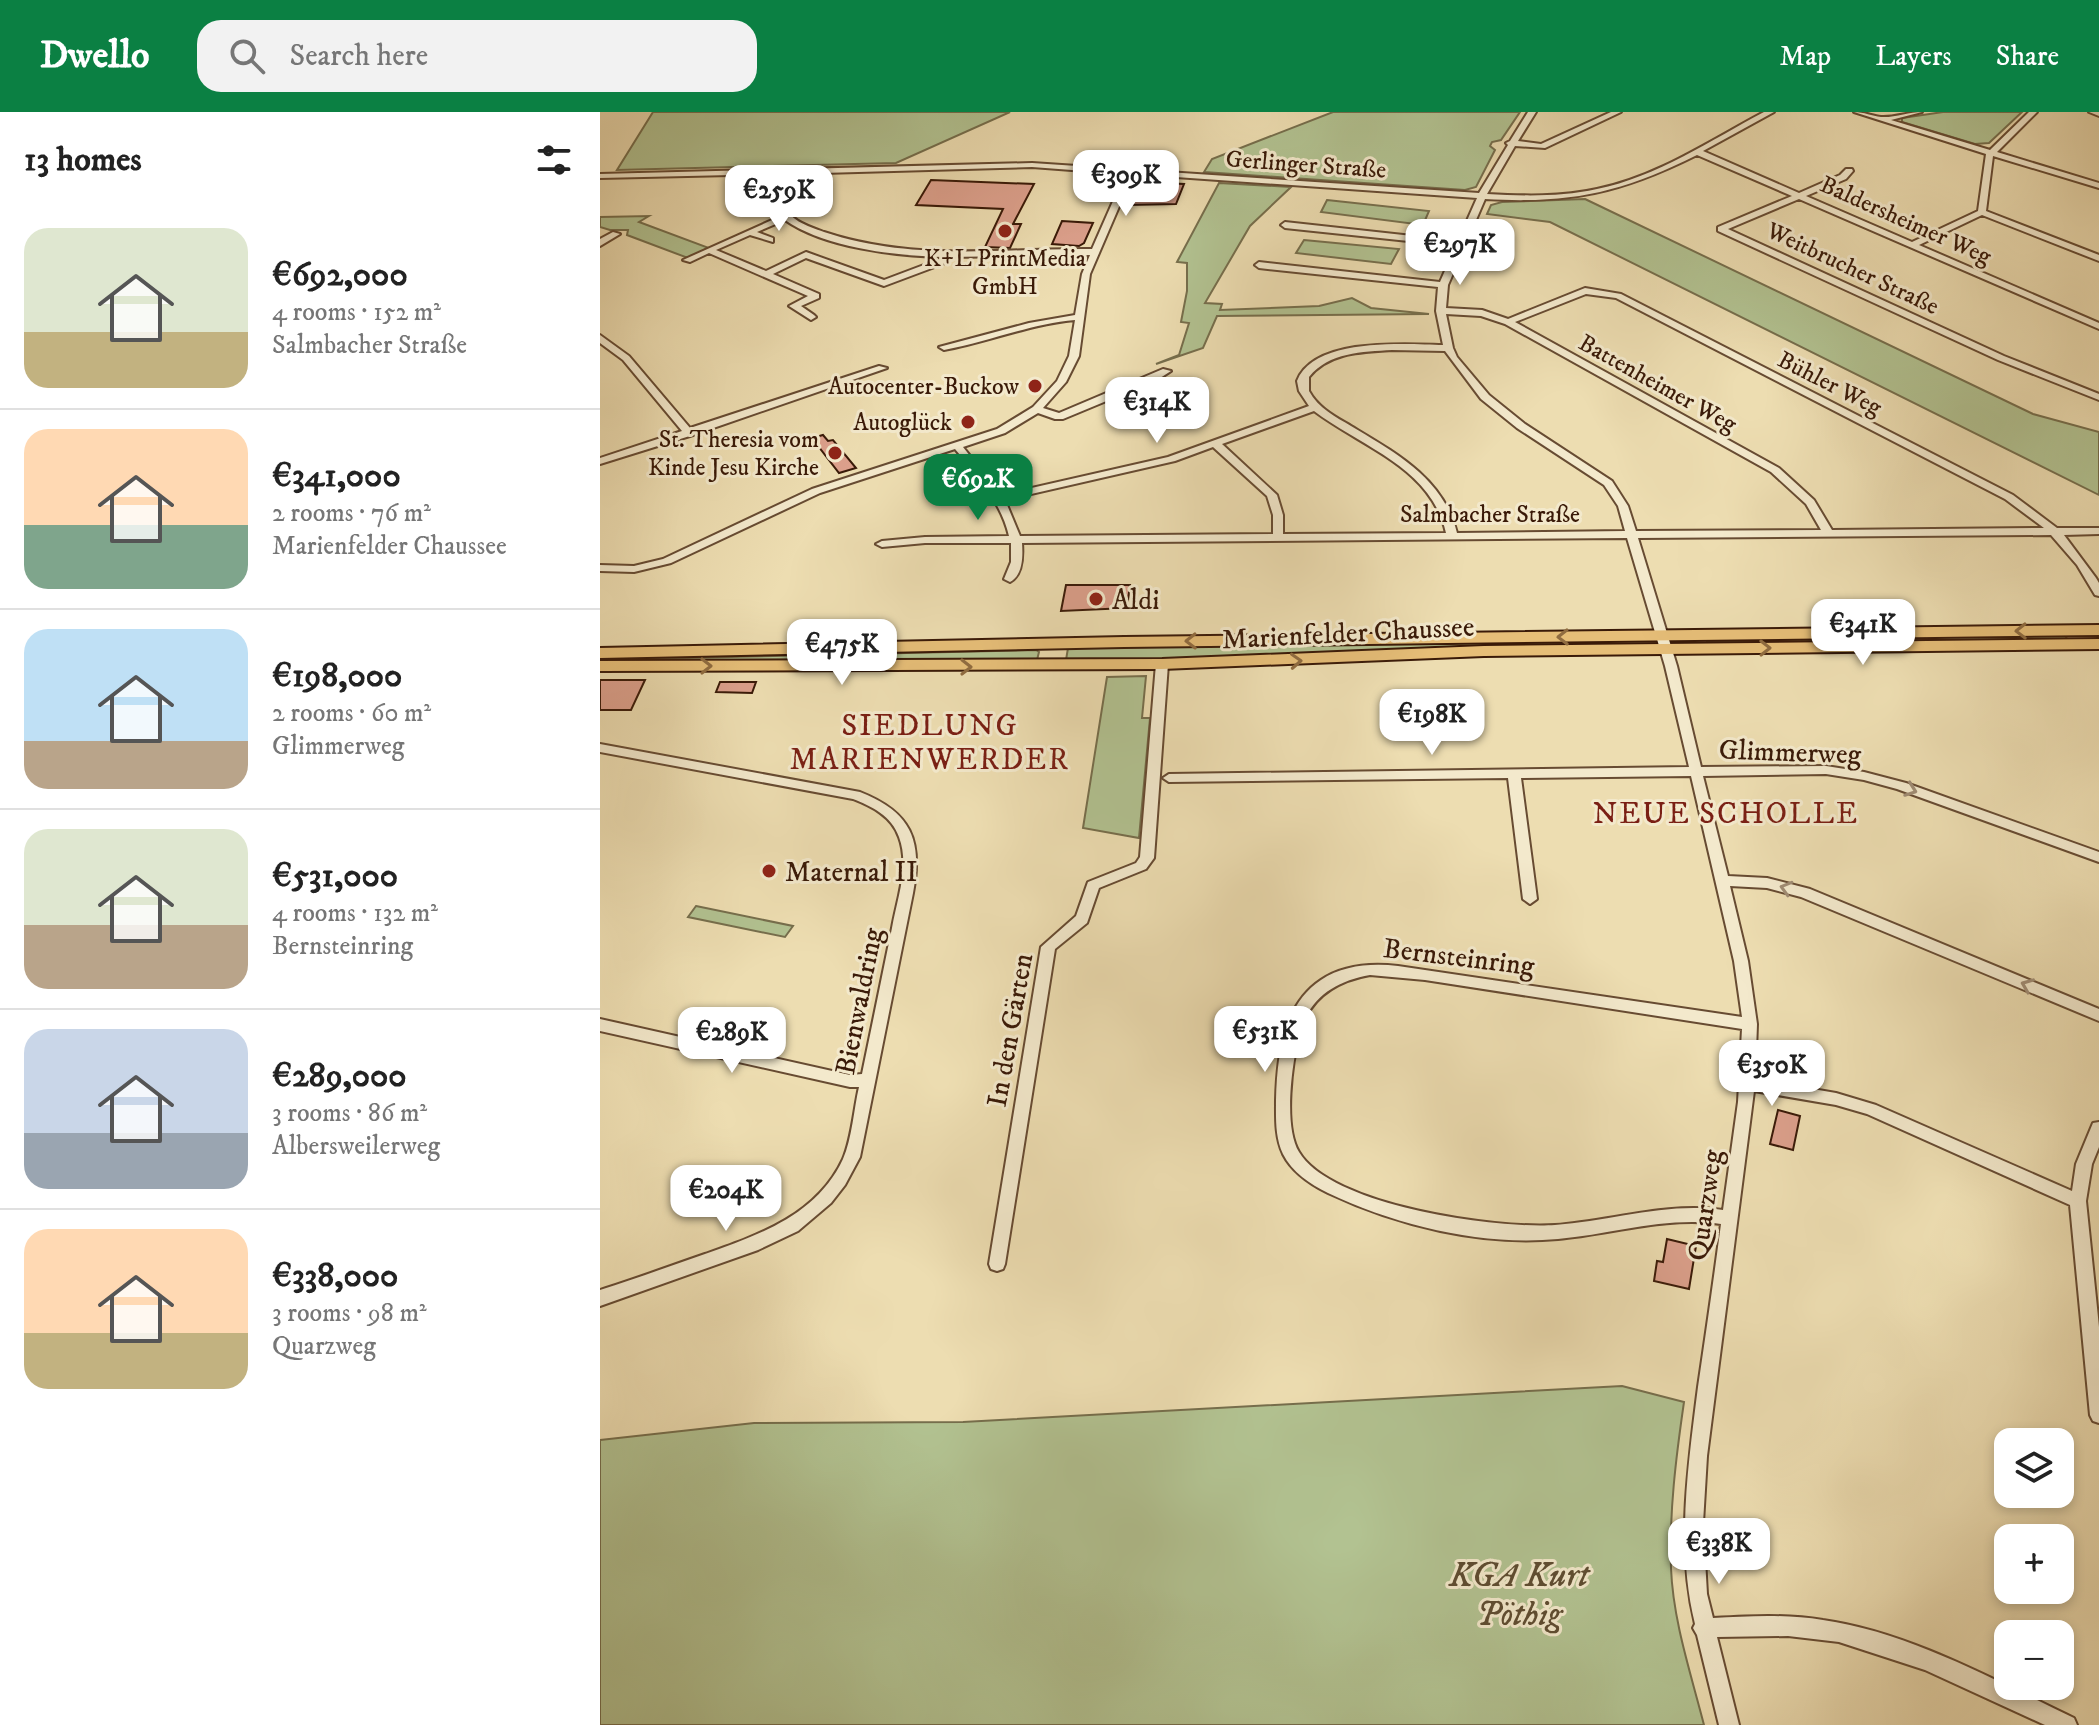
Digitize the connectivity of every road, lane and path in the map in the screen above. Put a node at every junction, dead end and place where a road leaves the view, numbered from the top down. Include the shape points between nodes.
1 (1532, 112) edge
2 (1617, 112) edge
3 (1770, 112) edge
4 (1858, 112) edge
5 (1918, 112) edge
6 (2033, 112) edge
7 (2093, 112) edge
8 (2099, 114) edge
9 (1882, 119) junction
10 (1510, 143) junction
11 (1696, 151) junction
12 (1991, 153) junction
13 (784, 171) junction
14 (1130, 171) junction
15 (1849, 171) dead end
16 (600, 176) edge
17 (2099, 186) edge
18 (1798, 195) junction
19 (1482, 196) junction
20 (1982, 212) junction
21 (785, 217) junction
22 (1285, 225) dead end
23 (749, 232) junction
24 (616, 234) dead end
25 (770, 240) dead end
26 (600, 243) edge
27 (1460, 244) junction
28 (1912, 245) junction
29 (709, 250) junction
30 (796, 251) dead end
31 (1094, 252) junction
32 (806, 255) junction
33 (946, 256) junction
34 (2099, 258) edge
35 (687, 260) dead end
36 (1259, 265) dead end
37 (765, 275) junction
38 (1443, 285) junction
39 (1441, 311) junction
40 (811, 317) dead end
41 (1080, 317) junction
42 (1508, 322) junction
43 (2099, 326) edge
44 (600, 338) edge
45 (944, 347) dead end
46 (1448, 348) junction
47 (882, 368) dead end
48 (1166, 371) dead end
49 (2099, 397) edge
50 (1316, 407) junction
51 (1037, 409) junction
52 (689, 433) junction
53 (1217, 445) junction
54 (958, 447) junction
55 (600, 461) edge
56 (1000, 498) junction
57 (2057, 531) junction
58 (2099, 531) edge
59 (1829, 534) junction
60 (1633, 535) junction
61 (1453, 537) junction
62 (1278, 538) junction
63 (1016, 540) junction
64 (882, 544) dead end
65 (600, 568) edge
66 (1010, 579) dead end
67 (2099, 593) edge
68 (2099, 630) edge
69 (1664, 642) junction
70 (2099, 644) edge
71 (1048, 645) junction
72 (600, 653) edge
73 (1162, 664) junction
74 (600, 666) edge
75 (1044, 666) junction
76 (600, 748) edge
77 (1696, 773) junction
78 (1514, 774) junction
79 (1169, 778) dead end
80 (2099, 857) edge
81 (1722, 881) junction
82 (1530, 899) dead end
83 (2099, 1015) edge
84 (1750, 1024) junction
85 (600, 1025) edge
86 (869, 1080) junction
87 (1748, 1084) junction
88 (2099, 1128) edge
89 (2078, 1201) junction
90 (1731, 1218) junction
91 (997, 1264) dead end
92 (2092, 1283) edge
93 (600, 1298) edge
94 (2099, 1415) edge
95 (1703, 1628) junction
96 (1729, 1725) edge
97 (2067, 1725) edge

1 - 10 street
2 - 10 street via 1542,146
3 - 11 street, Gerlinger Straße
4 - 9 street
5 - 9 street
6 - 12 street
7 - 8 street
9 - 12 street
10 - 19 street
11 - 18 street, Baldersheimer Weg
11 - 19 street, Gerlinger Straße via 1597,191
12 - 17 street
12 - 20 street
13 - 14 street, Gerlinger Straße via 989,165
13 - 16 street, Gerlinger Straße
13 - 21 street via 777,201
14 - 19 street, Gerlinger Straße
14 - 31 street
15 - 18 street, Weitbrucher Straße
18 - 28 street, Baldersheimer Weg
18 - 49 street, Weitbrucher Straße via 1721,229 2014,364
19 - 27 street
20 - 28 street
20 - 34 street
21 - 23 street
21 - 33 street via 874,251
22 - 27 street
23 - 25 street
23 - 29 street
24 - 26 street
27 - 38 street
28 - 43 street, Baldersheimer Weg
29 - 35 street
29 - 37 street
30 - 32 street
31 - 33 street
31 - 41 street
32 - 33 street via 884,283
32 - 37 street
36 - 38 street
37 - 40 street via 818,295 794,306
38 - 39 street
39 - 42 street, Battenheimer Weg via 1482,313
39 - 46 street
41 - 45 street via 1045,320
41 - 51 street via 1068,371
42 - 57 street, Bühler Weg via 1576,293 1611,293 2009,497
42 - 59 street, Battenheimer Weg via 1775,470 1810,502
44 - 52 street via 626,358
46 - 50 street via 1362,350 1323,360 1302,380
46 - 60 street, Quarzweg via 1485,397 1608,483
47 - 52 street
48 - 51 street via 1059,417
50 - 53 street
50 - 61 street via 1429,485 1448,514
51 - 54 street via 1014,425
52 - 55 street
53 - 56 street via 1132,470
53 - 62 street via 1272,495
54 - 56 street
54 - 65 street via 816,491 659,564
56 - 63 street
57 - 58 street, Salmbacher Straße
57 - 59 street, Salmbacher Straße
57 - 67 street, Bühler Weg
59 - 60 street, Salmbacher Straße
60 - 61 street, Salmbacher Straße
60 - 69 street, Quarzweg
61 - 62 street, Salmbacher Straße
62 - 63 street, Salmbacher Straße
63 - 64 street, Salmbacher Straße
63 - 66 street via 1018,564
68 -> 69 main road, Marienfelder Chaussee
69 -> 70 main road, Marienfelder Chaussee
69 -> 71 main road, Marienfelder Chaussee
73 -> 69 main road, Marienfelder Chaussee
69 - 77 street, Quarzweg
71 - 72 main road, Marienfelder Chaussee
71 - 75 main road
73 - 75 main road, Marienfelder Chaussee
73 - 91 street, In den Gärten via 1147,858 1141,866 1093,885 1082,919 1048,947
74 -> 75 main road, Marienfelder Chaussee
76 - 86 street, Bienwaldring via 855,795 897,820 907,838 910,864
77 - 78 street, Glimmerweg
77 -> 80 street, Glimmerweg via 1826,770 1864,776
77 - 81 street, Quarzweg
78 - 79 street, Glimmerweg
78 - 82 street
83 -> 81 street via 1805,893 1767,883
81 - 84 street, Quarzweg
84 - 87 street, Quarzweg
84 - 90 street, Bernsteinring via 1370,970 1334,980 1304,1004 1288,1041 1285,1065 1284,1111 1293,1157 1317,1179 1360,1199 1438,1222 1501,1232 1557,1232 1703,1212
85 - 86 street via 850,1081
86 - 93 street, Bienwaldring via 852,1157 815,1210 760,1243
87 - 89 street via 1871,1109
87 - 90 street, Quarzweg
88 - 89 street via 2084,1164
89 - 92 street
90 - 95 street, Quarzweg via 1696,1488 1697,1594
92 - 94 street
95 - 96 street, Quarzweg
95 - 97 street via 1838,1632 1931,1665

